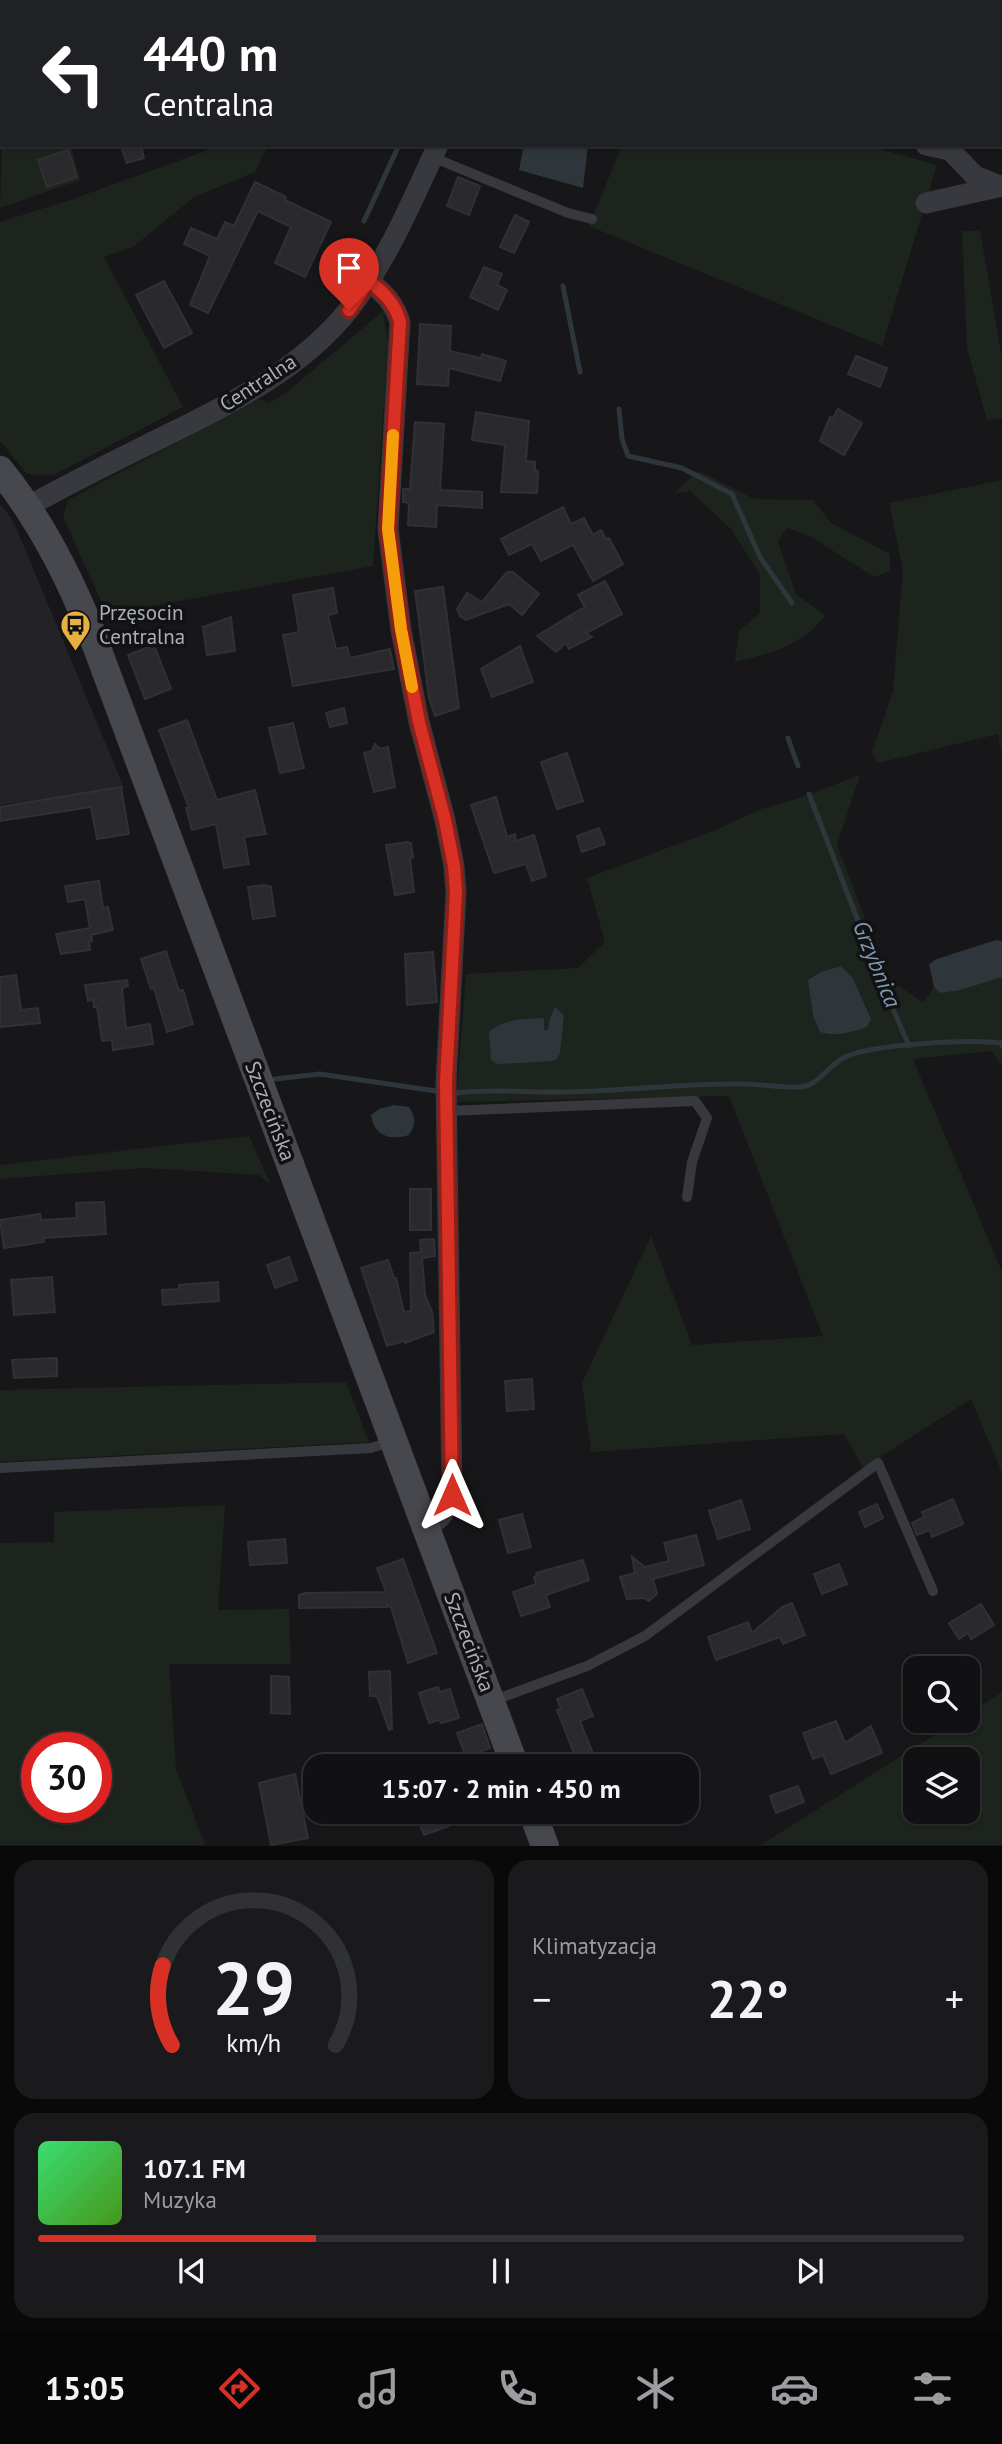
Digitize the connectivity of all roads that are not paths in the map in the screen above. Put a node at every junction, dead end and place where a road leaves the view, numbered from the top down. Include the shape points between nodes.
1 (936, 147) edge
2 (435, 151) edge
3 (1001, 186) edge
4 (926, 202) dead end
5 (592, 219) dead end
6 (369, 281) junction
7 (10, 491) edge
8 (447, 1111) junction
9 (687, 1197) dead end
10 (393, 1441) junction
11 (0, 1468) edge
12 (425, 1527) junction
13 (933, 1591) dead end
14 (491, 1701) junction
15 (511, 1754) edge
16 (537, 1824) edge
17 (545, 1846) edge

1 - 3 street via 950,150 975,176
2 - 5 lane via 568,213
2 - 6 street, Centralna
3 - 4 street
6 - 7 street, Centralna via 333,327 258,387
6 - 8 street via 386,295 400,322 388,529 419,722 454,866
7 - 10 street, Szczecińska via 58,559 90,629
8 - 9 lane via 695,1101 707,1118 692,1162
8 - 12 street via 452,1490 447,1509
10 - 11 lane via 371,1448
10 - 12 street, Szczecińska
12 - 14 street, Szczecińska
13 - 14 lane via 878,1463 645,1636 587,1666
14 - 15 street, Szczecińska
16 - 17 street

